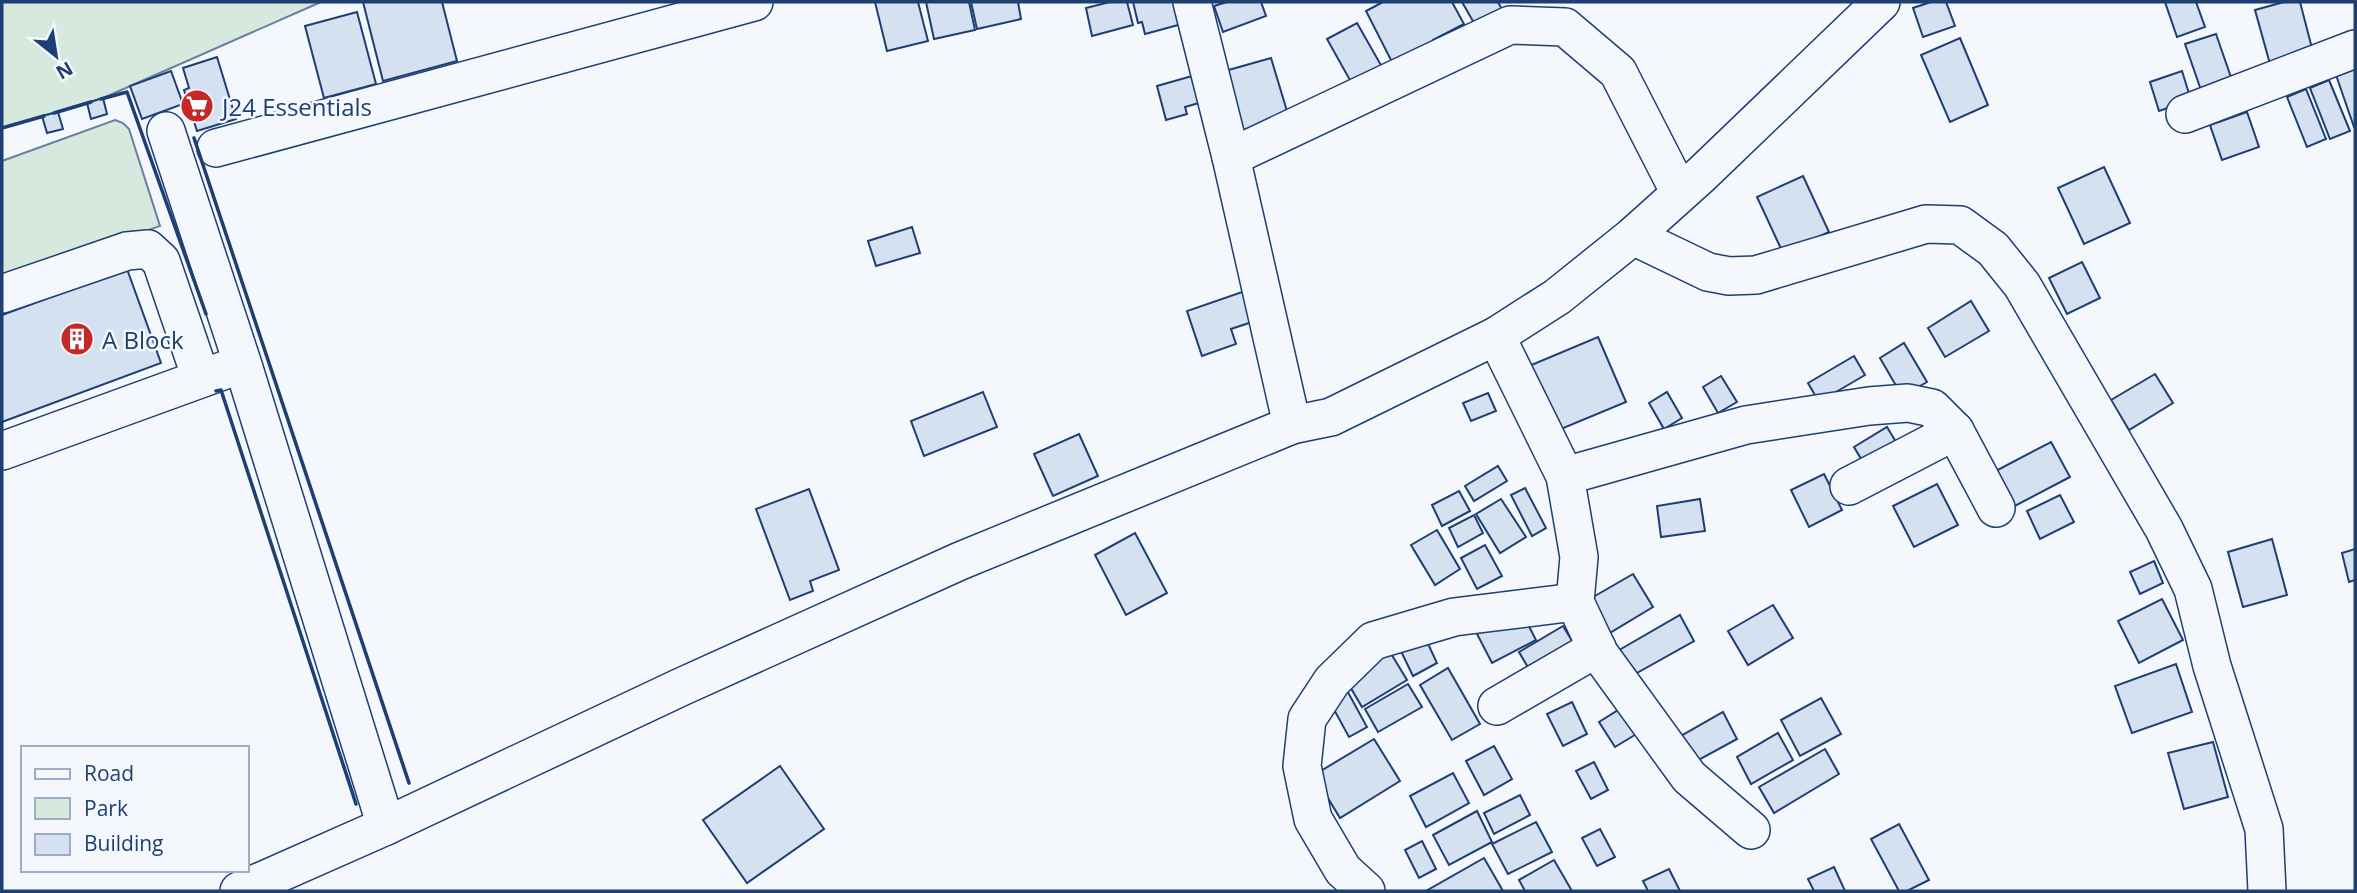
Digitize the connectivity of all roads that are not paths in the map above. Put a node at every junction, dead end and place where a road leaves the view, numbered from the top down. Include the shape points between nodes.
1 (754, 2) edge
2 (1192, 2) edge
3 (1881, 2) edge
4 (2355, 49) edge
5 (2185, 114) dead end
6 (166, 131) dead end
7 (216, 148) dead end
8 (1231, 157) junction
9 (1679, 193) junction
10 (1633, 236) junction
11 (2, 294) edge
12 (228, 321) junction
13 (187, 336) junction
14 (1496, 336) junction
15 (243, 365) junction
16 (201, 378) junction
17 (1292, 425) junction
18 (1955, 431) junction
19 (2, 451) edge
20 (1565, 476) junction
21 (1849, 486) dead end
22 (1996, 508) dead end
23 (1575, 602) junction
24 (1597, 648) junction
25 (1497, 706) dead end
26 (386, 826) junction
27 (1751, 830) dead end
28 (239, 891) edge
29 (1366, 891) edge
30 (2267, 891) edge

1 - 7 street
2 - 8 street
3 - 9 street
4 - 5 street
6 - 12 street
8 - 9 street via 1510,25 1565,27 1618,72
8 - 17 street
9 - 10 street
10 - 14 street via 1558,297
10 - 30 street via 1708,272 1730,276 1756,275 1926,224 1960,225 1993,249 2029,296 2164,529 2193,589 2263,829
11 - 13 street via 127,251 148,249 161,261
12 - 13 street
12 - 15 street
13 - 16 street
14 - 17 street via 1331,417
14 - 20 street
15 - 16 street
15 - 26 street
16 - 19 street
17 - 26 street via 960,561
18 - 20 street via 1931,408 1908,403 1869,406 1746,425
18 - 21 street
18 - 22 street
20 - 23 street via 1579,557
23 - 24 street
23 - 29 street via 1454,617 1373,641 1332,681 1307,719 1302,766 1313,820 1343,870
24 - 25 street
24 - 27 street via 1689,777
26 - 28 street

